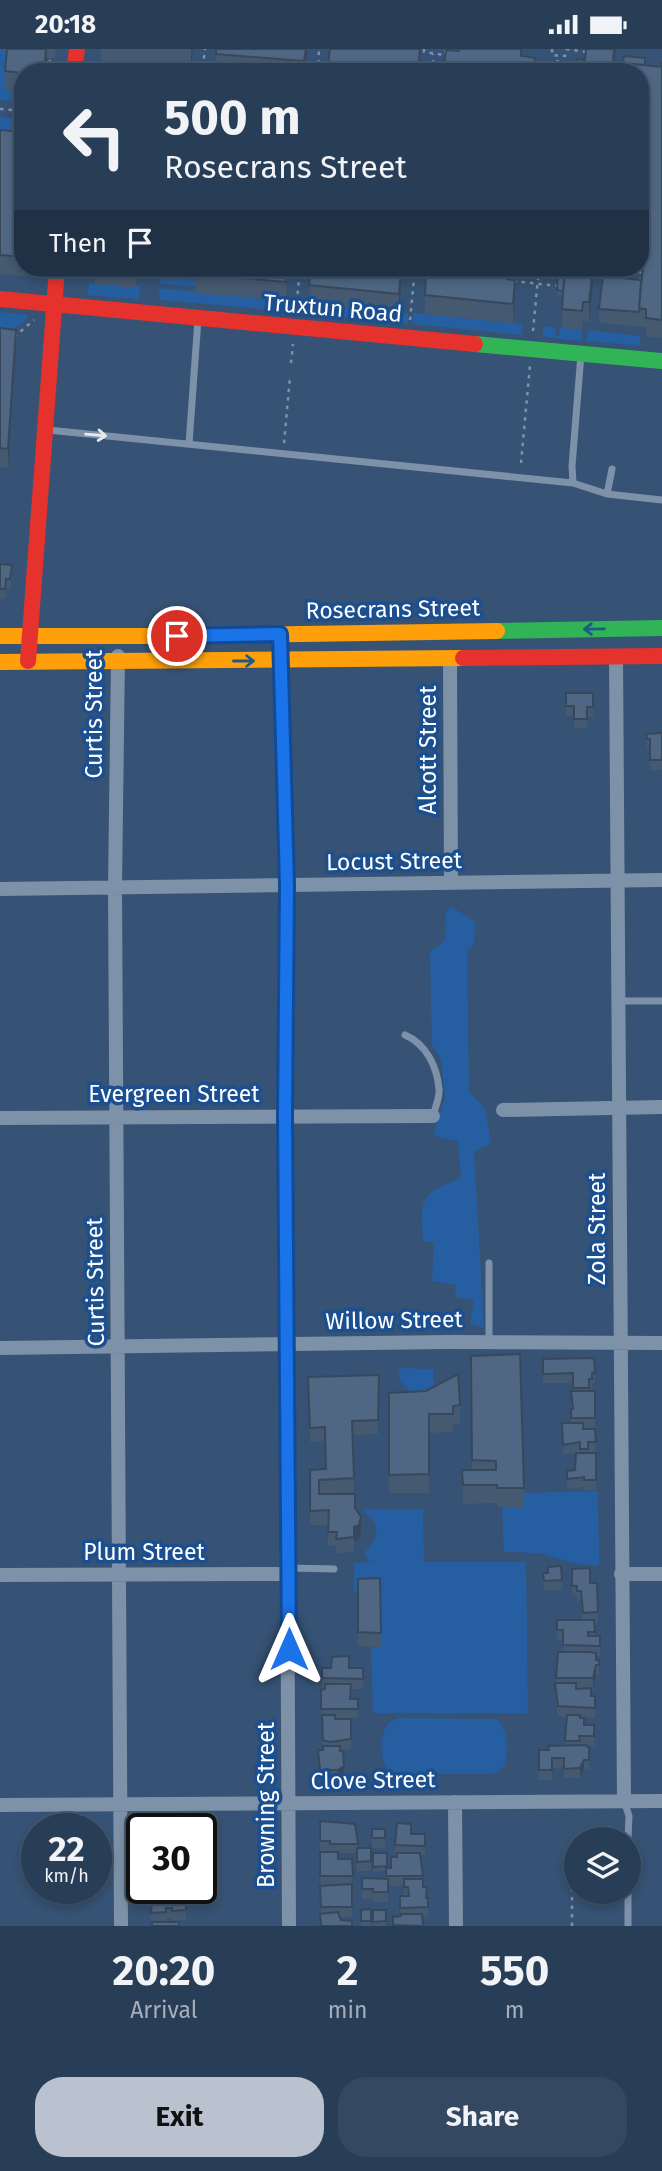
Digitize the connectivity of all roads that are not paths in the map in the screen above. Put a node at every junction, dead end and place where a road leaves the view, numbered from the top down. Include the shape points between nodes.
1 (56, 277) edge
2 (0, 299) edge
3 (55, 303) junction
4 (198, 318) junction
5 (581, 353) junction
6 (662, 362) edge
7 (44, 430) junction
8 (188, 444) junction
9 (612, 469) dead end
10 (573, 483) junction
11 (607, 494) junction
12 (662, 500) edge
13 (662, 628) edge
14 (280, 634) junction
15 (0, 636) edge
16 (29, 636) junction
17 (117, 637) junction
18 (616, 656) junction
19 (662, 656) edge
20 (450, 659) junction
21 (281, 660) junction
22 (28, 661) junction
23 (0, 662) edge
24 (118, 662) junction
25 (618, 880) junction
26 (662, 880) edge
27 (451, 883) junction
28 (287, 885) junction
29 (115, 888) junction
30 (0, 889) edge
31 (618, 1001) junction
32 (662, 1001) edge
33 (405, 1035) dead end
34 (662, 1107) edge
35 (619, 1108) junction
36 (503, 1110) dead end
37 (285, 1116) junction
38 (433, 1116) joint
39 (116, 1117) junction
40 (0, 1118) edge
41 (489, 1263) dead end
42 (489, 1342) junction
43 (620, 1343) junction
44 (662, 1343) edge
45 (288, 1344) junction
46 (118, 1346) junction
47 (0, 1347) edge
48 (334, 1569) dead end
49 (289, 1571) junction
50 (621, 1574) junction
51 (662, 1574) edge
52 (0, 1575) edge
53 (118, 1576) junction
54 (624, 1801) junction
55 (662, 1801) edge
56 (455, 1802) junction
57 (288, 1803) junction
58 (0, 1805) edge
59 (121, 1805) junction
60 (629, 1827) edge
61 (628, 1904) edge
62 (121, 1926) edge
63 (289, 1926) edge
64 (456, 1926) edge
65 (628, 1926) edge

1 - 3 main road
2 - 3 main road, Truxtun Road
3 - 4 main road, Truxtun Road
3 - 7 main road
4 - 5 main road, Truxtun Road
4 - 8 lane
5 - 6 main road, Truxtun Road
5 - 10 lane
7 -> 8 lane
7 - 16 main road
8 - 10 lane
9 - 11 lane
10 - 11 lane
11 - 12 lane
13 -> 14 main road, Rosecrans Street
14 - 17 main road, Rosecrans Street
14 - 21 street, Browning Street
15 - 16 main road, Rosecrans Street
16 - 17 main road, Rosecrans Street
16 - 22 main road
17 - 24 street, Curtis Street
18 - 19 main road
18 - 20 main road
18 - 25 street, Zola Street
20 - 21 main road
20 - 27 street, Alcott Street
24 -> 21 main road
21 - 28 street, Browning Street
22 - 23 main road
22 - 24 main road
24 - 29 street, Curtis Street
25 - 26 street, Locust Street
25 - 27 street, Locust Street
25 - 31 street, Zola Street
27 - 28 street, Locust Street
28 - 29 street, Locust Street
28 - 37 street, Browning Street
29 - 30 street, Locust Street
29 - 39 street, Curtis Street
31 - 32 lane
31 - 35 street, Zola Street
33 - 38 lane via 417,1040 431,1059 440,1091
34 - 35 street
35 - 36 street
35 - 43 street, Zola Street
37 - 38 street, Evergreen Street
37 - 39 street, Evergreen Street
37 - 45 street, Browning Street
39 - 40 street, Evergreen Street
39 - 46 street, Curtis Street
41 - 42 lane
42 - 43 street, Willow Street
42 - 45 street, Willow Street
43 - 44 street, Willow Street
43 - 50 street, Zola Street
45 - 46 street, Willow Street
45 - 49 street, Browning Street
46 - 47 street, Willow Street
46 - 53 street, Curtis Street
48 - 49 lane
49 - 53 street, Plum Street
49 - 57 street, Browning Street
50 - 51 street
50 - 54 street, Zola Street
52 - 53 street, Plum Street
53 - 59 street, Curtis Street
54 - 55 street, Clove Street
54 - 56 street, Clove Street
54 - 60 lane
56 - 57 street, Clove Street
56 - 64 street
57 - 59 street, Clove Street
57 - 63 street, Browning Street
58 - 59 street, Clove Street
59 - 62 street, Curtis Street
61 - 65 lane

